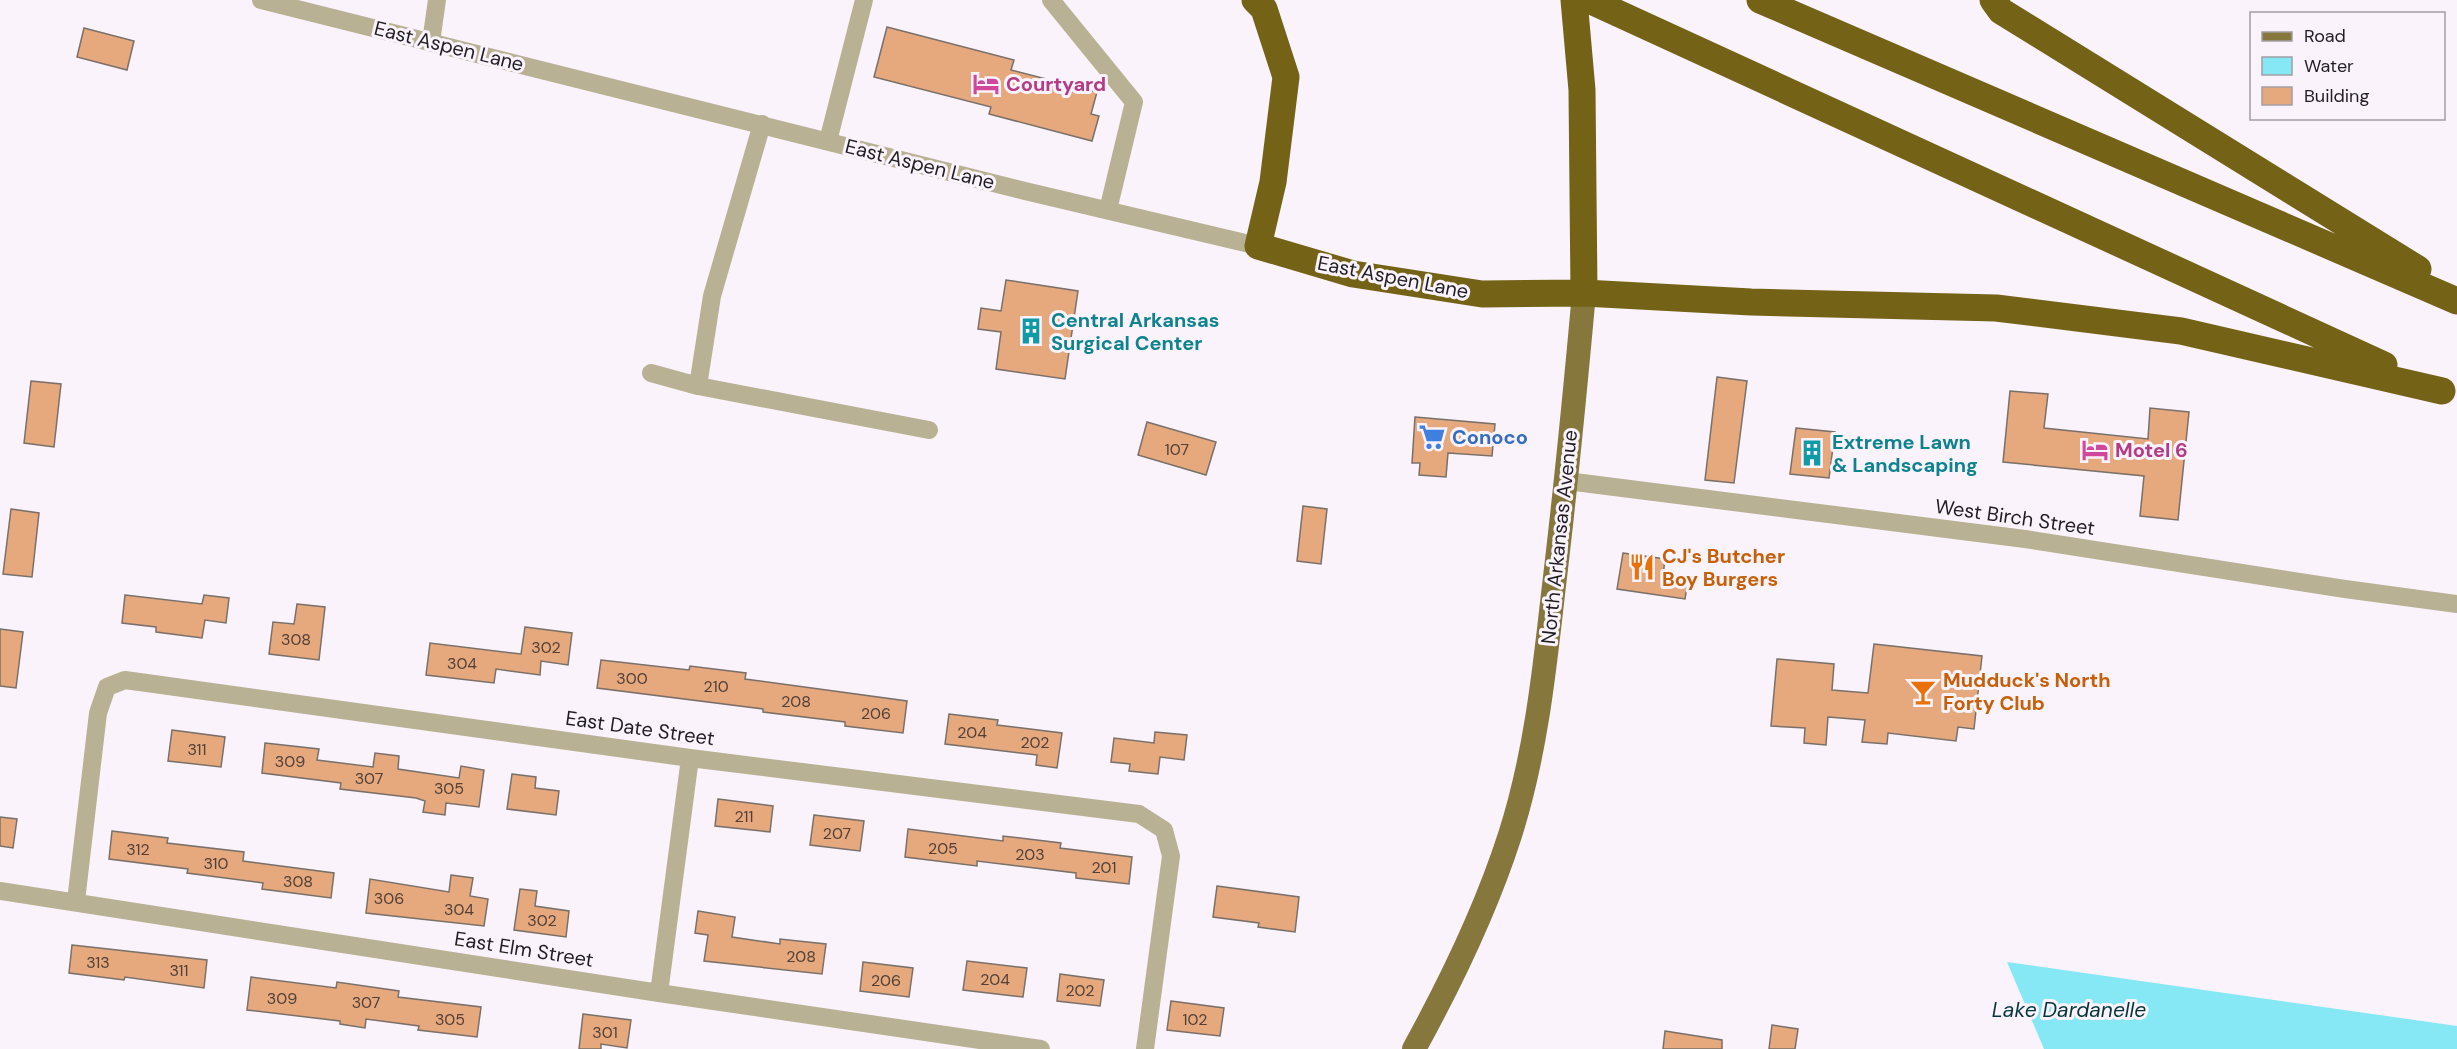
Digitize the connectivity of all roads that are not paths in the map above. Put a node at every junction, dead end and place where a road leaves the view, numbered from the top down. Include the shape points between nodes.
1 (261, 0) edge
2 (437, 0) edge
3 (864, 0) edge
4 (1051, 0) edge
5 (1255, 0) edge
6 (1574, 0) edge
7 (1589, 0) edge
8 (1760, 0) edge
9 (1993, 0) edge
10 (431, 42) junction
11 (762, 124) junction
12 (828, 141) junction
13 (1108, 210) junction
14 (1258, 246) junction
15 (1584, 293) junction
16 (2457, 294) edge
17 (2457, 301) edge
18 (651, 373) dead end
19 (698, 386) junction
20 (2449, 395) edge
21 (929, 430) dead end
22 (1567, 481) junction
23 (2457, 604) edge
24 (690, 758) junction
25 (0, 891) edge
26 (76, 901) junction
27 (659, 993) junction
28 (1041, 1049) edge
29 (1145, 1049) edge
30 (1414, 1049) edge

1 - 10 street, East Aspen Lane
2 - 10 street
3 - 12 street
4 - 13 street via 1134,102
5 - 14 highway via 1264,9 1286,77 1273,182
6 - 15 highway, North Arkansas Avenue via 1582,90
7 - 20 highway
8 - 17 highway
9 - 16 highway via 2001,11
10 - 11 street, East Aspen Lane
11 - 12 street, East Aspen Lane
11 - 19 street via 712,296
12 - 13 street, East Aspen Lane
13 - 14 street, East Aspen Lane
14 - 15 highway, East Aspen Lane via 1353,273 1482,294
15 - 20 highway, East Aspen Lane via 1996,308 2181,331
15 - 22 main road, North Arkansas Avenue
18 - 19 street
19 - 21 street
22 - 23 street, West Birch Street via 2025,539
22 - 30 main road, North Arkansas Avenue via 1540,704 1510,834 1451,981
24 - 26 street, East Date Street via 125,680 107,687 98,713
24 - 27 street
24 - 29 street, East Date Street via 1139,814 1164,830 1171,856
25 - 26 street, East Elm Street
26 - 27 street, East Elm Street
27 - 28 street, East Elm Street

